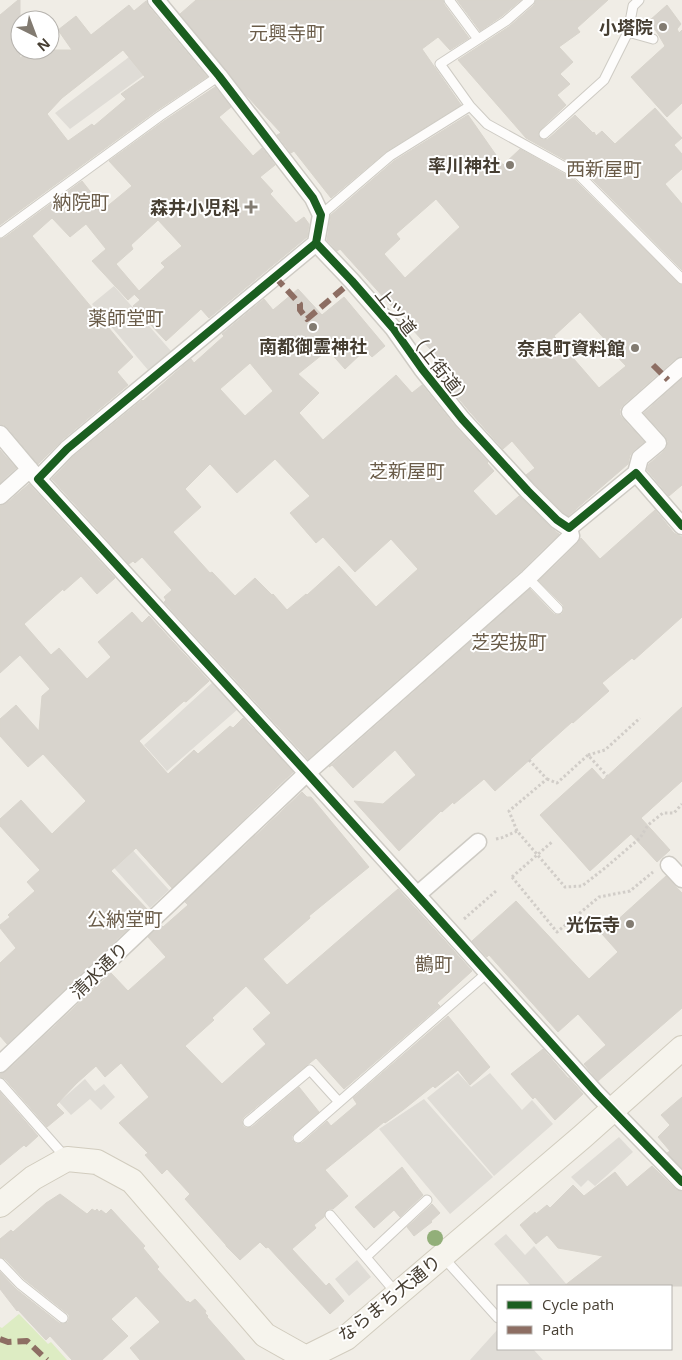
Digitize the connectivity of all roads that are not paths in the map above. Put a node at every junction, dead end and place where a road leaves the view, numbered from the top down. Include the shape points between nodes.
1 (156, 0) edge
2 (449, 0) edge
3 (530, 0) edge
4 (638, 0) edge
5 (628, 32) junction
6 (478, 39) junction
7 (653, 39) dead end
8 (220, 76) junction
9 (470, 106) junction
10 (544, 134) dead end
11 (321, 215) junction
12 (0, 233) edge
13 (316, 243) junction
14 (682, 280) edge
15 (682, 366) edge
16 (0, 434) edge
17 (636, 473) junction
18 (34, 474) junction
19 (0, 496) edge
20 (682, 526) edge
21 (569, 528) junction
22 (528, 578) junction
23 (558, 609) dead end
24 (307, 773) junction
25 (478, 842) road end
26 (669, 865) road end
27 (682, 879) edge
28 (417, 895) junction
29 (487, 973) junction
30 (682, 1048) edge
31 (0, 1064) edge
32 (0, 1083) edge
33 (339, 1102) junction
34 (612, 1110) junction
35 (248, 1122) dead end
36 (298, 1138) dead end
37 (67, 1159) junction
38 (682, 1182) edge
39 (427, 1200) dead end
40 (0, 1205) edge
41 (330, 1215) dead end
42 (442, 1256) junction
43 (366, 1257) junction
44 (0, 1262) edge
45 (397, 1294) junction
46 (497, 1317) edge
47 (62, 1318) dead end
48 (306, 1359) edge

1 - 8 street
2 - 6 lane
3 - 6 lane
4 - 5 lane via 633,6
5 - 7 lane
5 - 10 lane via 604,80
6 - 9 lane via 440,64
8 - 11 street via 313,198
8 - 12 lane
9 - 11 lane via 390,156
9 - 14 lane via 487,124 579,175
11 - 13 street
13 - 18 street
13 - 21 street, 上ツ道（上街道） via 393,328 462,419 528,491
15 - 17 street via 630,412 658,443 640,458
16 - 18 street
17 - 20 street
17 - 21 street
18 - 19 street
18 - 24 street
21 - 22 street, 清水通り via 571,536
22 - 23 lane
22 - 24 street, 清水通り
24 - 28 street
24 - 31 street, 清水通り
25 - 28 street
26 - 27 street
28 - 29 street
29 - 33 lane
29 - 34 street
30 - 34 street, ならまち大通り
32 - 37 lane
33 - 35 lane via 310,1070
33 - 36 lane
34 - 38 street
34 - 42 street, ならまち大通り
37 - 40 street via 34,1178
37 - 48 street, ならまち大通り via 97,1162 132,1181 265,1335
39 - 43 lane
41 - 43 lane
42 - 45 street, ならまち大通り
42 - 46 lane
43 - 45 lane
44 - 47 lane via 20,1284
45 - 48 street, ならまち大通り via 346,1338

